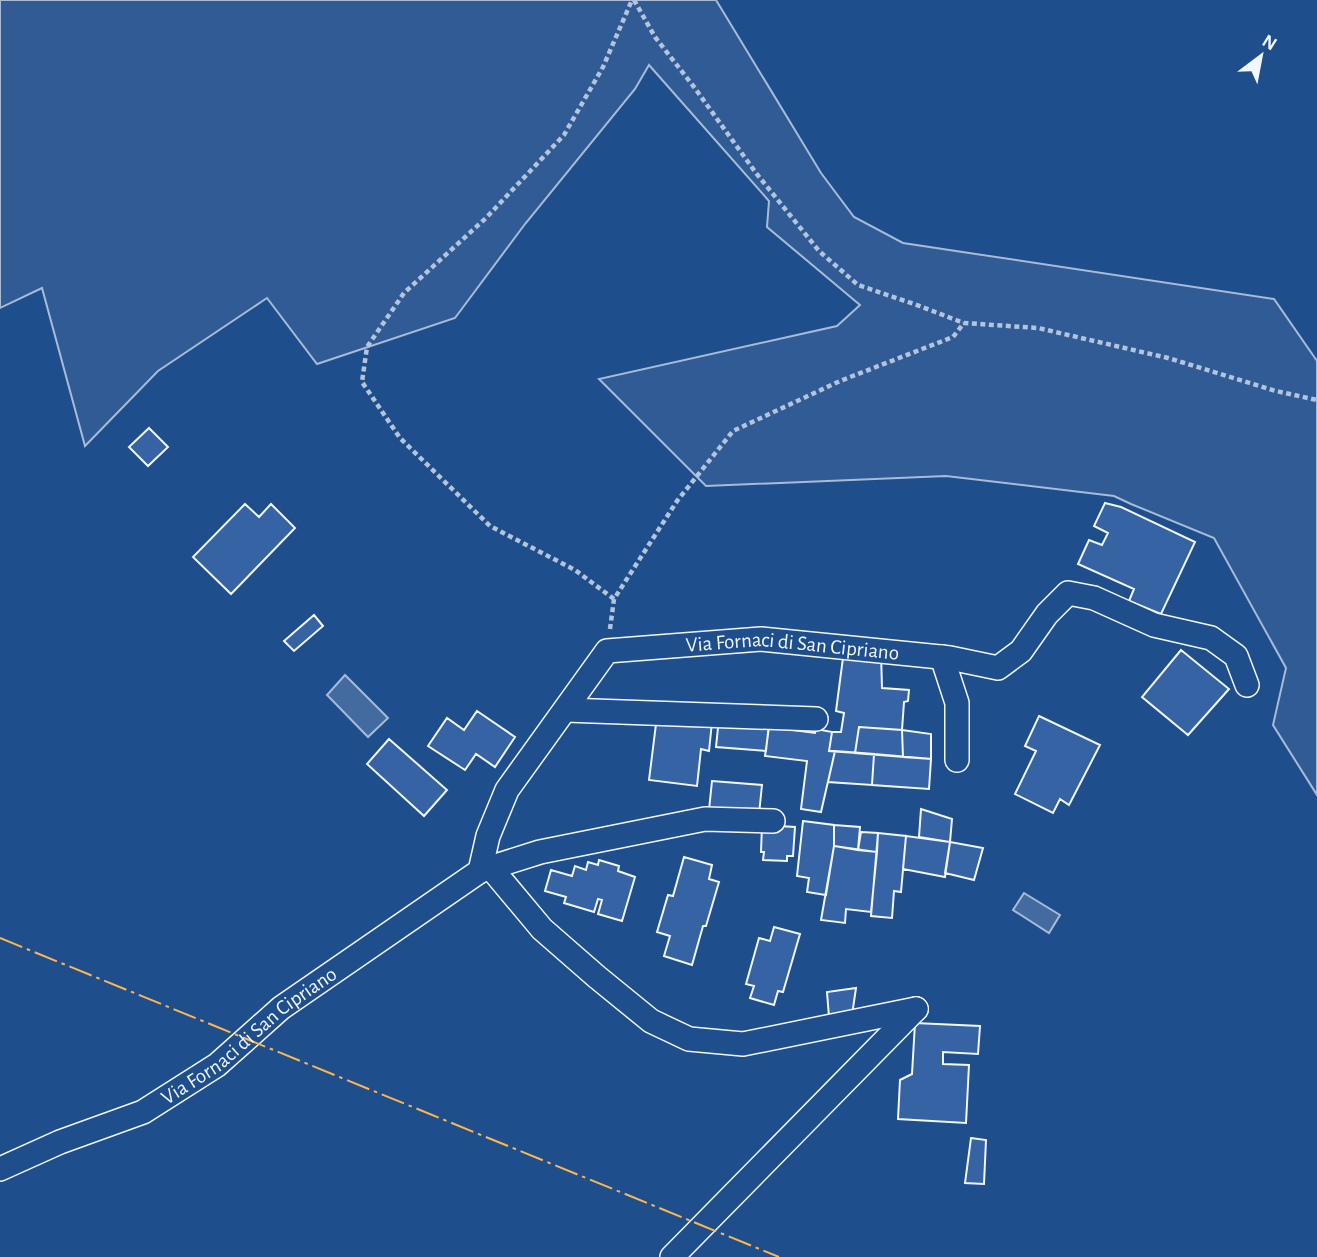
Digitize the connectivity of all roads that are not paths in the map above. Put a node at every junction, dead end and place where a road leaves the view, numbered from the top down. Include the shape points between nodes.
1 (942, 657) junction
2 (1247, 685) dead end
3 (566, 710) junction
4 (816, 719) dead end
5 (957, 760) dead end
6 (773, 821) dead end
7 (485, 870) junction
8 (0, 1169) edge
9 (672, 1257) edge

1 - 2 street, Via Fornaci di San Cipriano via 998,668 1021,651 1068,593 1094,598 1154,625 1211,638 1236,656
1 - 3 street, Via Fornaci di San Cipriano via 761,639 607,651
1 - 5 street via 957,703
3 - 4 street
3 - 7 street via 507,790 488,836
6 - 7 street, Via Fornaci di San Cipriano via 705,820 540,852
7 - 8 street, Via Fornaci di San Cipriano via 281,1008 217,1065 143,1112
7 - 9 street via 588,970 651,1021 689,1039 743,1044 916,1009

